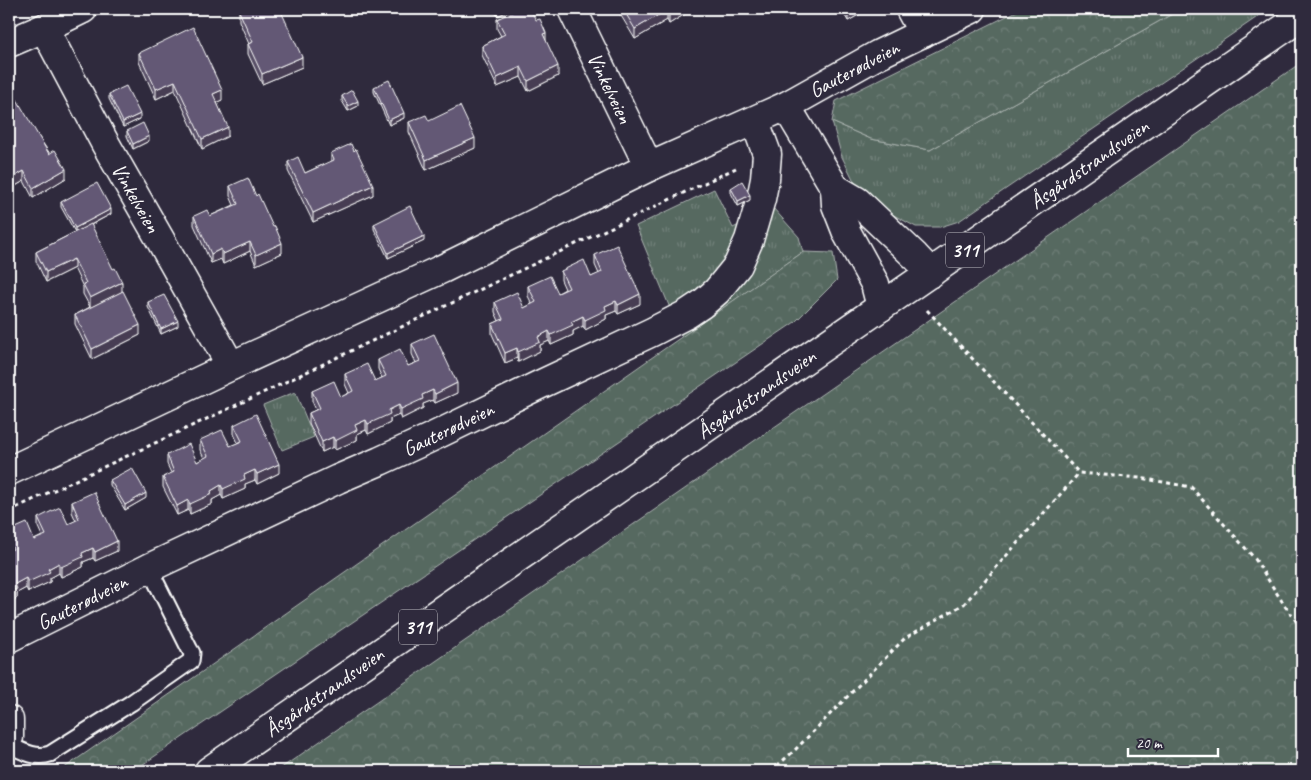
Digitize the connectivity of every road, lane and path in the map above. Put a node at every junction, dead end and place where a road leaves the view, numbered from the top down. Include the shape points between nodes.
1 (83, 9) edge
2 (572, 9) edge
3 (910, 9) edge
4 (972, 9) edge
5 (1302, 16) edge
6 (44, 28) junction
7 (923, 33) junction
8 (9, 43) edge
9 (786, 106) junction
10 (754, 121) junction
11 (767, 154) junction
12 (649, 167) junction
13 (835, 188) junction
14 (931, 273) junction
15 (908, 289) junction
16 (881, 307) junction
17 (231, 366) junction
18 (9, 471) edge
19 (1079, 473) junction
20 (9, 511) edge
21 (149, 568) junction
22 (1302, 629) edge
23 (9, 638) edge
24 (9, 720) edge
25 (9, 736) edge
26 (9, 745) edge
27 (209, 771) edge
28 (771, 771) edge

1 - 6 street
2 - 12 street, Vinkelveien
3 - 7 street, Gauterødveien
4 - 7 street, Gauterødveien
5 - 14 street, Åsgårdstrandsveien / 311
6 - 8 street
6 - 17 street, Vinkelveien
7 - 9 street, Gauterødveien
9 - 10 street, Gauterødveien
9 - 13 street, Gauterødveien
10 - 11 street, Gauterødveien
10 - 12 street, Gauterødveien
11 - 20 path
11 - 21 street, Gauterødveien via 761,199 738,266 717,291 695,309 380,462
12 - 17 street, Gauterødveien via 442,269
13 - 14 street, Gauterødveien via 857,201
13 - 16 street, Gauterødveien via 836,205 847,233 876,284
14 - 15 street, Åsgårdstrandsveien / 311
15 - 16 street, Åsgårdstrandsveien / 311
15 - 19 path
16 - 27 street, Åsgårdstrandsveien / 311
17 - 18 street, Gauterødveien
19 - 22 path via 1140,478 1191,487 1255,559
19 - 28 path via 964,604 905,638
21 - 23 street, Gauterødveien
21 - 26 lane via 192,654 191,661 50,754 34,755
24 - 25 street

